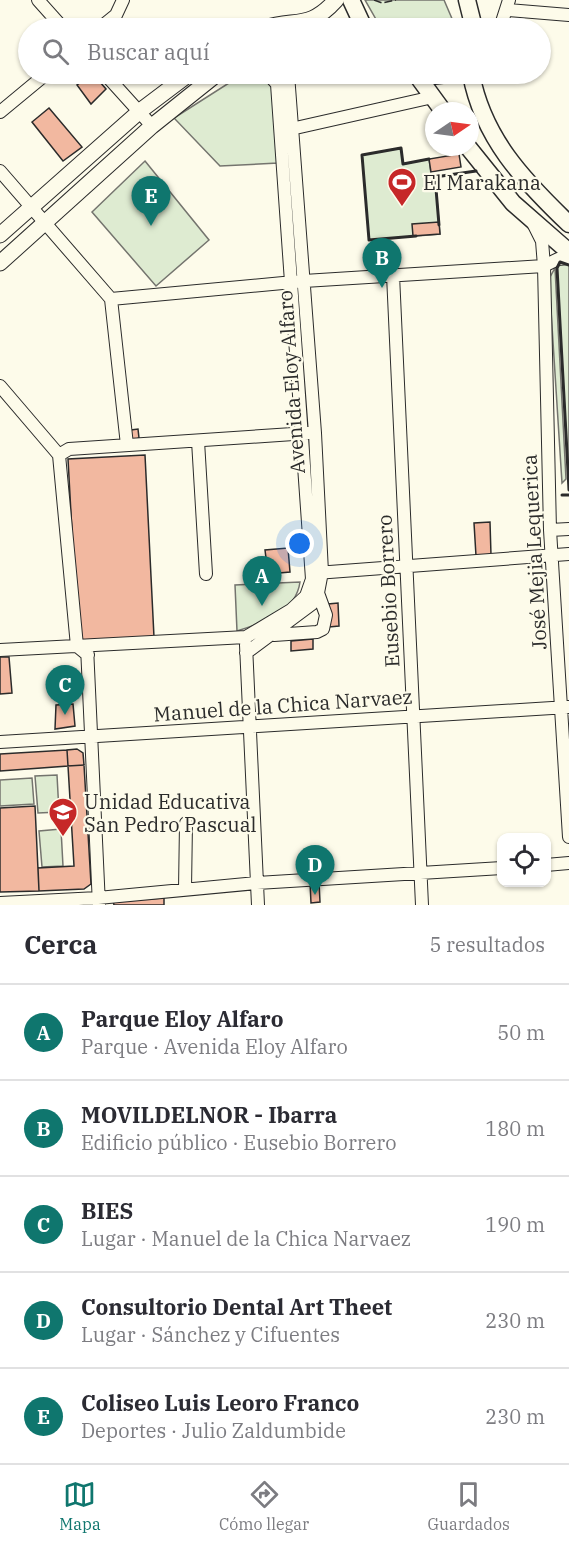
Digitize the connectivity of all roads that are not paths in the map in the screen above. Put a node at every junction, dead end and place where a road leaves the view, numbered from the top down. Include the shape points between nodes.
1 (38, 0) edge
2 (123, 0) edge
3 (336, 0) edge
4 (351, 0) edge
5 (467, 0) edge
6 (553, 0) edge
7 (508, 5) edge
8 (551, 14) junction
9 (569, 15) edge
10 (54, 18) edge
11 (112, 18) edge
12 (316, 18) edge
13 (359, 18) edge
14 (472, 18) edge
15 (34, 84) edge
16 (114, 84) edge
17 (176, 84) edge
18 (204, 84) edge
19 (277, 84) edge
20 (289, 84) edge
21 (423, 84) edge
22 (474, 84) edge
23 (436, 102) edge
24 (425, 106) edge
25 (140, 111) junction
26 (0, 112) edge
27 (152, 126) junction
28 (291, 129) junction
29 (475, 156) edge
30 (0, 171) edge
31 (31, 208) junction
32 (532, 221) junction
33 (569, 224) edge
34 (44, 225) junction
35 (0, 235) edge
36 (569, 252) edge
37 (569, 258) edge
38 (0, 263) edge
39 (544, 266) junction
40 (393, 275) junction
41 (298, 282) junction
42 (111, 299) junction
43 (2, 394) edge
44 (309, 433) junction
45 (198, 441) junction
46 (127, 445) junction
47 (59, 455) junction
48 (569, 528) edge
49 (550, 530) junction
50 (569, 554) edge
51 (552, 556) junction
52 (406, 566) junction
53 (317, 573) junction
54 (206, 574) dead end
55 (318, 593) junction
56 (273, 635) junction
57 (246, 637) junction
58 (84, 649) junction
59 (0, 650) edge
60 (246, 653) junction
61 (565, 707) edge
62 (413, 716) junction
63 (249, 727) junction
64 (91, 737) junction
65 (0, 742) edge
66 (186, 823) dead end
67 (569, 837) edge
68 (569, 863) edge
69 (551, 865) edge
70 (497, 868) edge
71 (420, 873) junction
72 (257, 883) junction
73 (185, 890) junction
74 (98, 901) edge
75 (0, 903) edge
76 (258, 905) edge
77 (422, 905) edge

1 - 10 street
2 - 11 street
3 - 12 main road
4 - 13 highway
5 - 14 highway
6 - 8 street
7 - 8 street
8 - 9 street
15 - 26 street
16 - 25 street
17 - 25 main road
18 - 27 main road
19 - 41 street, Avenida Eloy Alfaro
20 - 28 street, Avenida Eloy Alfaro
21 - 23 highway
22 - 33 highway via 490,132 505,158
24 - 28 street
25 - 27 street
25 - 31 main road
27 - 34 main road
28 - 41 street, Avenida Eloy Alfaro
29 - 32 highway
30 - 31 street
31 - 34 street
31 - 35 main road
32 - 36 highway
32 - 39 street, José Mejia Lequerica via 542,241
34 - 38 main road
34 - 42 street
37 - 39 street
39 - 40 street
39 - 49 street, José Mejia Lequerica
40 - 41 street
40 - 52 street, Eusebio Borrero
41 - 42 street
41 - 44 street, Avenida Eloy Alfaro
42 - 46 street
43 - 47 street
44 - 45 street
44 - 53 street, Avenida Eloy Alfaro
45 - 46 street
45 - 54 street
46 - 47 street via 69,449
47 - 58 street
48 - 49 street
49 - 51 street, José Mejia Lequerica
50 - 51 street
51 - 52 street
51 - 61 street, José Mejia Lequerica
52 - 53 street
52 - 62 street, Eusebio Borrero
53 - 55 street, Avenida Eloy Alfaro
53 - 57 street, Avenida Eloy Alfaro via 306,596 291,610
55 - 56 street via 312,604
55 - 56 street via 326,615 322,629
56 - 60 street
57 - 58 street
57 - 60 street
58 - 59 street
58 - 64 street
60 - 63 street
61 - 62 street, Manuel de la Chica Narvaez
61 - 67 street, José Mejia Lequerica
62 - 63 street, Manuel de la Chica Narvaez
62 - 71 street, Eusebio Borrero
63 - 64 street, Manuel de la Chica Narvaez
63 - 72 street
64 - 65 street, Manuel de la Chica Narvaez
64 - 74 street
66 - 73 street
68 - 69 street
70 - 71 street
71 - 72 street
71 - 77 street, Eusebio Borrero
72 - 73 street
72 - 76 street
73 - 74 street
74 - 75 street

